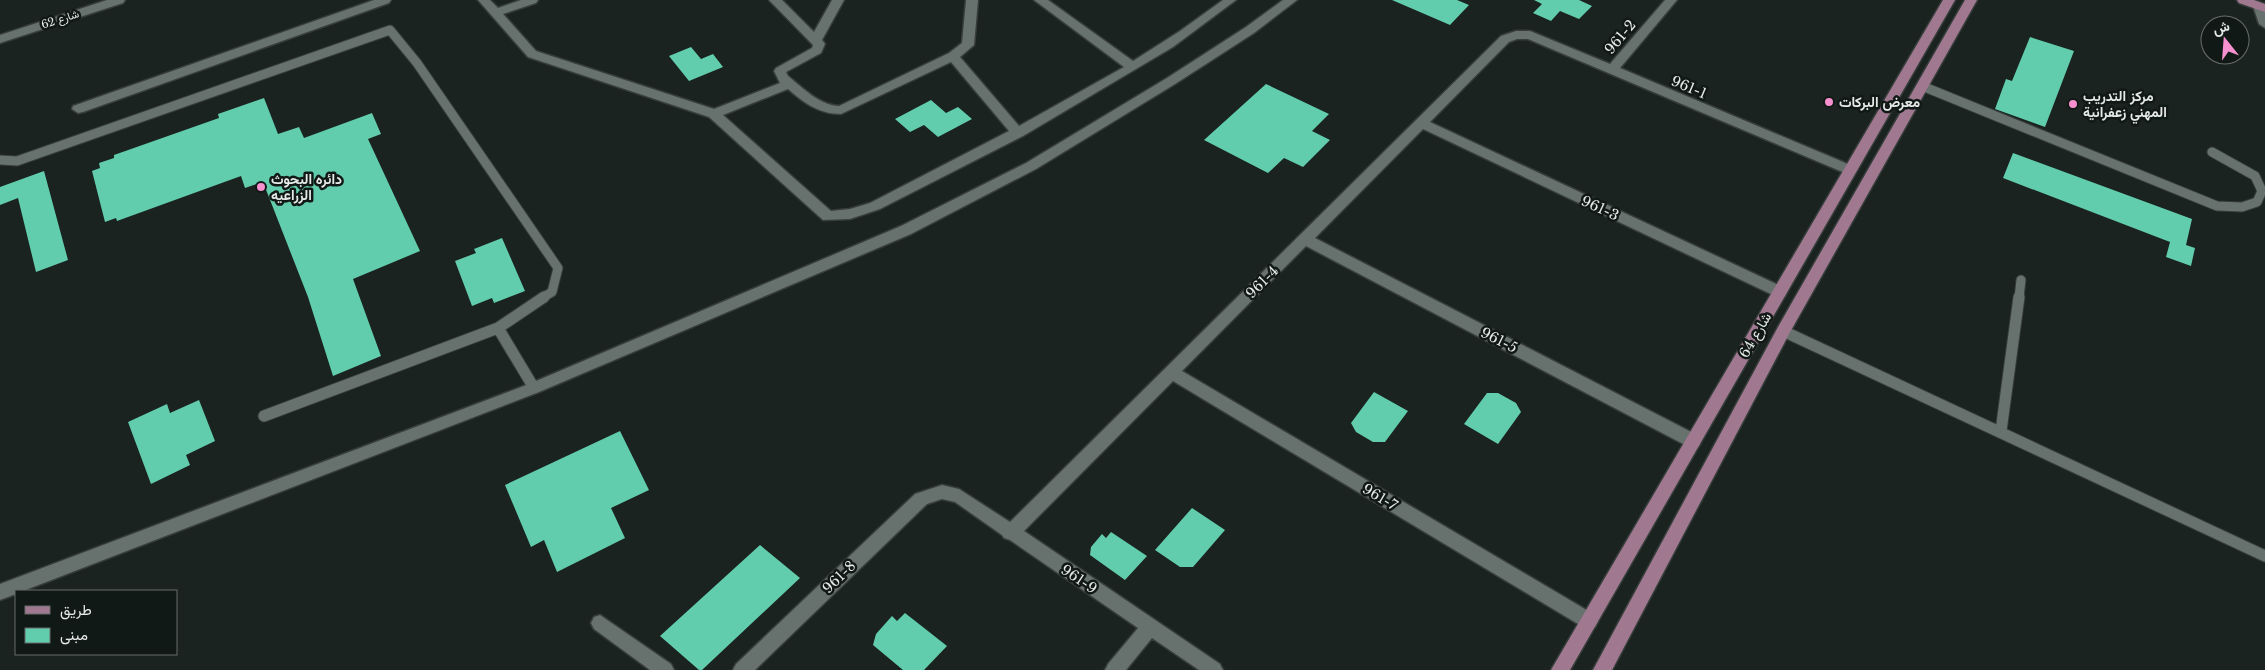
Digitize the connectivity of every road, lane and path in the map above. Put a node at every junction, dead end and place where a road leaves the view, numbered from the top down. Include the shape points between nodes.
1 (119, 0) edge
2 (385, 0) edge
3 (484, 0) edge
4 (532, 0) edge
5 (775, 0) edge
6 (838, 0) edge
7 (972, 0) edge
8 (1040, 0) edge
9 (1230, 0) edge
10 (1291, 0) edge
11 (1671, 0) edge
12 (1949, 0) edge
13 (1971, 0) edge
14 (2242, 0) edge
15 (2262, 7) edge
16 (495, 13) junction
17 (2265, 24) edge
18 (1516, 35) joint
19 (0, 39) edge
20 (816, 40) junction
21 (953, 56) junction
22 (1132, 67) junction
23 (1612, 70) junction
24 (789, 84) junction
25 (1922, 86) junction
26 (78, 109) dead end
27 (714, 114) junction
28 (1421, 124) junction
29 (1018, 132) junction
30 (2212, 152) dead end
31 (0, 160) edge
32 (1850, 170) junction
33 (1304, 239) junction
34 (2021, 280) dead end
35 (1780, 292) junction
36 (498, 328) junction
37 (1784, 331) junction
38 (1172, 372) junction
39 (534, 388) junction
40 (264, 416) dead end
41 (2001, 431) junction
42 (1693, 441) junction
43 (942, 492) joint
44 (1010, 532) junction
45 (2265, 556) edge
46 (0, 592) edge
47 (1589, 621) junction
48 (600, 623) dead end
49 (1151, 626) junction
50 (665, 670) edge
51 (742, 670) edge
52 (1114, 670) edge
53 (1214, 670) edge
54 (1560, 670) edge
55 (1602, 670) edge

1 - 19 street, شارع 62
2 - 26 street
3 - 16 street
4 - 16 street
5 - 20 street
6 - 20 street
7 - 21 street via 968,44
8 - 22 street
9 - 22 street
10 - 39 street via 1179,76 1031,166 923,221 810,272
11 - 23 street, 961-2
12 - 32 main road, شارع 64
13 - 25 main road, شارع 64
14 - 15 main road
15 - 17 street
16 - 27 street via 532,54
18 - 23 street, 961-1 via 1530,35
18 - 28 street, 961-4 via 1506,39
20 - 24 street via 819,44 817,50 780,72
21 - 24 street via 841,110 823,108
21 - 29 street
22 - 29 street
23 - 32 street, 961-1
24 - 27 street
25 - 30 lane via 2217,206 2242,207 2257,202 2262,191 2255,176
25 - 37 main road, شارع 64
27 - 29 street via 828,216 850,214 875,206
28 - 33 street, 961-4
28 - 35 street, 961-3
31 - 36 lane via 17,161 390,30 417,63 558,268 552,292
32 - 35 main road, شارع 64
33 - 38 street, 961-4
33 - 42 street, 961-5
34 - 41 lane
35 - 42 main road, شارع 64
36 - 39 lane
36 - 40 lane
37 - 41 lane
37 - 55 main road, شارع 64
38 - 44 street, 961-4
38 - 47 street, 961-7
39 - 46 street
41 - 45 lane
42 - 47 main road, شارع 64
43 - 44 street, 961-9 via 959,496
43 - 51 street, 961-8 via 921,499
44 - 49 street, 961-9
47 - 54 main road, شارع 64
48 - 50 street
49 - 52 street
49 - 53 street, 961-9

